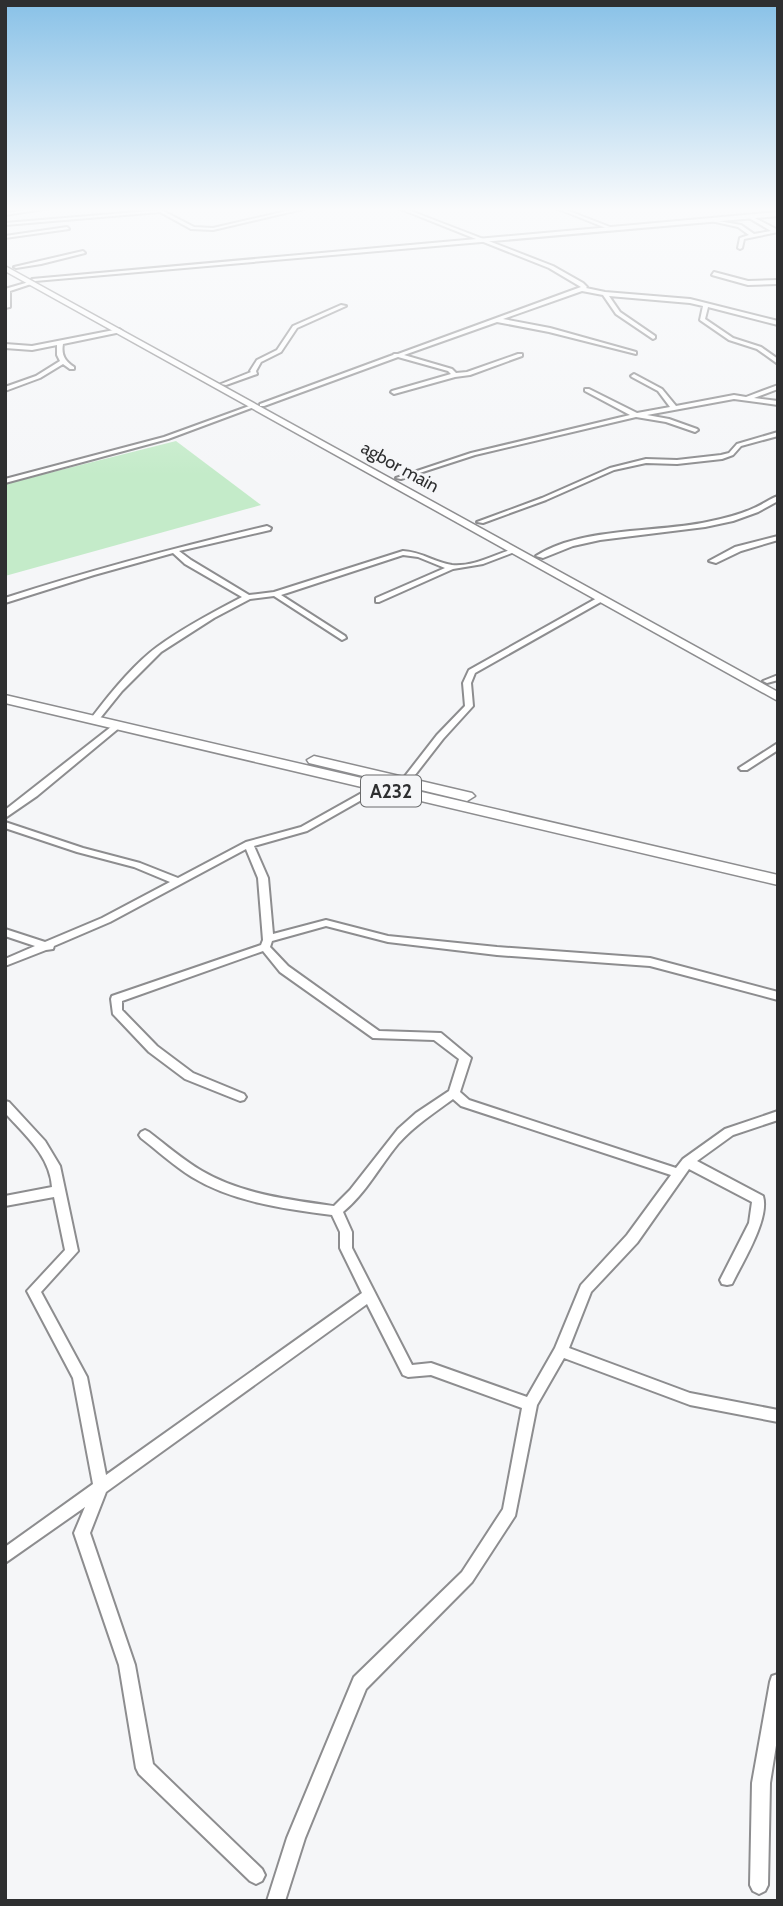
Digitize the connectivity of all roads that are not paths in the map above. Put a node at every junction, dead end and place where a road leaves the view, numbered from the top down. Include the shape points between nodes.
1 (62, 297) edge
2 (560, 297) edge
3 (607, 297) edge
4 (641, 297) edge
5 (78, 306) junction
6 (343, 306) dead end
7 (706, 306) junction
8 (495, 320) junction
9 (778, 323) edge
10 (119, 331) junction
11 (653, 337) dead end
12 (60, 343) junction
13 (5, 346) edge
14 (634, 353) dead end
15 (396, 355) junction
16 (520, 355) dead end
17 (63, 362) junction
18 (778, 362) edge
19 (72, 368) dead end
20 (455, 376) junction
21 (634, 376) dead end
22 (224, 384) junction
23 (778, 387) edge
24 (5, 388) edge
25 (587, 390) dead end
26 (394, 391) dead end
27 (747, 398) junction
28 (778, 403) edge
29 (258, 405) junction
30 (674, 408) junction
31 (636, 415) junction
32 (695, 430) dead end
33 (778, 433) edge
34 (399, 478) junction
35 (5, 481) edge
36 (778, 498) edge
37 (769, 503) junction
38 (778, 509) edge
39 (481, 522) junction
40 (267, 528) dead end
41 (778, 538) edge
42 (174, 550) junction
43 (513, 551) junction
44 (540, 556) junction
45 (713, 561) dead end
46 (450, 568) junction
47 (275, 594) junction
48 (248, 597) junction
49 (602, 599) junction
50 (379, 600) dead end
51 (5, 601) edge
52 (342, 638) dead end
53 (772, 679) edge
54 (778, 687) edge
55 (5, 689) edge
56 (778, 697) edge
57 (5, 699) edge
58 (98, 716) junction
59 (116, 726) junction
60 (778, 746) edge
61 (744, 768) dead end
62 (405, 782) junction
63 (376, 788) junction
64 (5, 815) edge
65 (5, 825) edge
66 (249, 845) junction
67 (778, 868) edge
68 (778, 880) edge
69 (180, 882) junction
70 (5, 932) edge
71 (266, 943) junction
72 (49, 947) junction
73 (5, 963) edge
74 (778, 996) edge
75 (454, 1093) junction
76 (240, 1097) dead end
77 (5, 1105) edge
78 (778, 1115) edge
79 (145, 1135) dead end
80 (683, 1167) junction
81 (59, 1191) junction
82 (5, 1201) edge
83 (336, 1211) junction
84 (727, 1280) dead end
85 (368, 1296) junction
86 (561, 1351) junction
87 (530, 1404) junction
88 (778, 1416) edge
89 (101, 1487) junction
90 (5, 1556) edge
91 (778, 1682) edge
92 (256, 1875) dead end
93 (759, 1885) dead end
94 (276, 1901) edge

1 - 5 main road, agbor main
2 - 8 street
3 - 11 street via 618,313
4 - 7 street
5 - 10 main road, agbor main
5 - 22 main road, agbor main
6 - 22 street via 295,327 279,351 259,361 255,373
7 - 9 street
7 - 18 street via 702,319 710,326
8 - 14 street
8 - 15 street
10 - 12 street
10 - 29 main road, agbor main
12 - 13 street via 33,348
12 - 17 street
15 - 20 street via 450,370
15 - 29 street
16 - 20 street
17 - 19 street
17 - 24 street
20 - 26 street
21 - 30 street via 660,390
22 - 29 main road, agbor main
23 - 27 street
25 - 31 street
27 - 28 street
27 - 30 street
29 - 34 main road, agbor main
29 - 35 street via 158,441
29 - 43 main road, agbor main
30 - 31 street
31 - 32 street
31 - 34 street via 473,454
33 - 39 street via 739,445 722,457 646,461 612,469
34 - 39 main road, agbor main
36 - 37 street
37 - 38 street
37 - 44 street via 726,519 575,543
39 - 44 main road, agbor main
40 - 42 street
41 - 45 street
42 - 48 street
42 - 51 street
43 - 46 street
43 - 49 main road, agbor main
44 - 53 main road, agbor main
46 - 47 street via 424,556 403,553
46 - 50 street
47 - 48 street
47 - 52 street
48 - 58 street via 158,650
49 - 56 main road, agbor main
49 - 62 street via 472,672 467,683 469,706
53 - 54 main road, agbor main
55 - 58 highway, A232
57 - 58 highway, A232
58 - 59 highway, A232
58 - 62 highway, A232
59 - 63 highway, A232
59 - 64 street
60 - 61 street
62 - 67 highway, A232
63 - 66 street via 304,829
63 - 68 highway, A232
65 - 69 street
66 - 69 street
66 - 71 street via 263,878
69 - 72 street
70 - 72 street
71 - 74 street via 326,923 388,939 650,962
71 - 75 street via 284,970 377,1035 438,1036 465,1058
71 - 76 street via 116,999 117,1011 153,1049 189,1076
72 - 73 street
75 - 80 street via 466,1103
75 - 83 street via 402,1131 353,1196
77 - 81 street via 51,1158 60,1176
78 - 80 street via 729,1132
79 - 83 street via 199,1176 238,1191
80 - 84 street via 759,1200 755,1223
80 - 86 street via 632,1239 586,1289
81 - 82 street
81 - 89 street via 72,1251 34,1291 80,1377
83 - 85 street via 346,1232 346,1248
85 - 87 street via 408,1371 431,1369
85 - 89 street
86 - 87 street
86 - 88 street via 690,1399
87 - 94 street via 510,1511 467,1577 360,1684 296,1838
89 - 90 street
89 - 92 street via 82,1533 127,1665 145,1768
91 - 93 street via 761,1783

